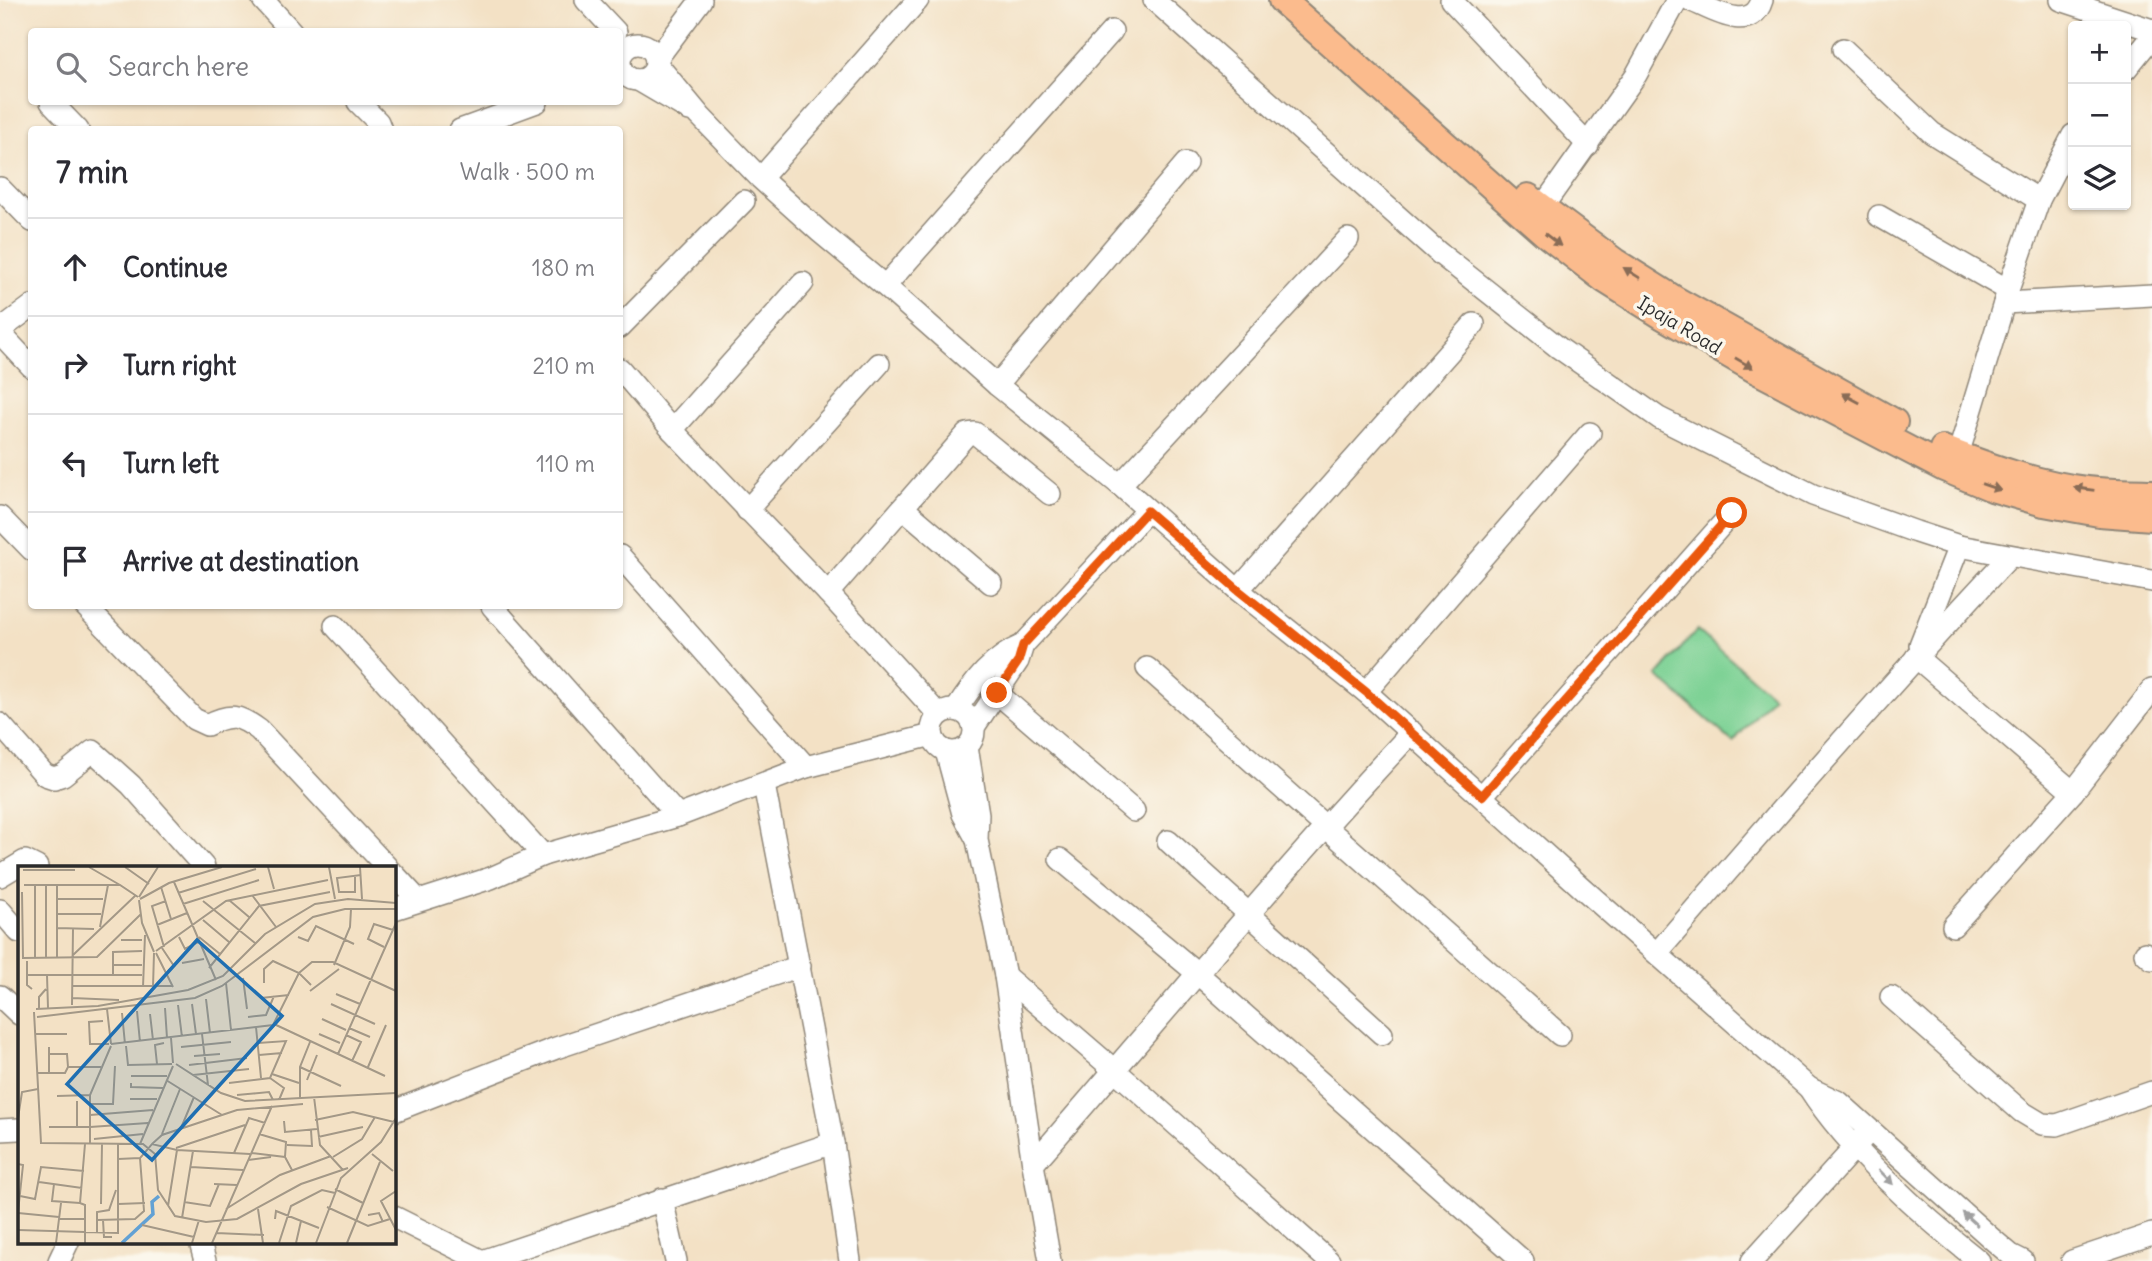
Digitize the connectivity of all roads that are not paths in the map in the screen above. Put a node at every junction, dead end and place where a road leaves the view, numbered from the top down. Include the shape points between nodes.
1 (586, 0) edge
2 (918, 0) edge
3 (1154, 0) edge
4 (1282, 0) edge
5 (1308, 0) edge
6 (1451, 0) edge
7 (1677, 0) edge
8 (1690, 0) edge
9 (1762, 0) edge
10 (2061, 0) edge
11 (700, 1) edge
12 (275, 4) edge
13 (290, 28) edge
14 (613, 28) edge
15 (2152, 30) edge
16 (1112, 31) dead end
17 (2152, 37) edge
18 (633, 49) edge
19 (1843, 50) dead end
20 (2131, 63) edge
21 (630, 80) edge
22 (54, 105) edge
23 (361, 105) edge
24 (529, 105) edge
25 (700, 116) junction
26 (74, 126) edge
27 (380, 126) edge
28 (471, 126) edge
29 (1588, 145) junction
30 (2068, 145) edge
31 (1186, 163) dead end
32 (761, 178) junction
33 (0, 188) edge
34 (2039, 200) junction
35 (744, 201) dead end
36 (1541, 209) junction
37 (1879, 216) dead end
38 (28, 217) edge
39 (1348, 239) dead end
40 (803, 283) dead end
41 (885, 286) junction
42 (2152, 295) edge
43 (2006, 296) junction
44 (1668, 308) junction
45 (28, 309) edge
46 (623, 324) edge
47 (1474, 324) dead end
48 (0, 331) edge
49 (28, 362) edge
50 (879, 364) dead end
51 (623, 373) edge
52 (997, 385) junction
53 (672, 430) junction
54 (1590, 433) dead end
55 (1958, 455) junction
56 (1120, 485) junction
57 (2152, 493) edge
58 (1050, 494) dead end
59 (903, 508) junction
60 (747, 510) junction
61 (1147, 511) junction
62 (1732, 513) dead end
63 (0, 517) edge
64 (2152, 517) edge
65 (28, 546) edge
66 (1959, 546) junction
67 (2010, 556) junction
68 (623, 559) edge
69 (2152, 581) edge
70 (991, 583) dead end
71 (1238, 590) junction
72 (828, 593) junction
73 (88, 609) edge
74 (495, 609) edge
75 (335, 626) dead end
76 (1023, 645) junction
77 (1916, 657) junction
78 (1147, 668) dead end
79 (2152, 690) edge
80 (1366, 692) junction
81 (997, 693) junction
82 (0, 724) edge
83 (952, 731) junction
84 (1412, 733) junction
85 (806, 767) junction
86 (764, 785) junction
87 (2073, 792) junction
88 (1482, 796) junction
89 (1134, 811) dead end
90 (678, 816) junction
91 (1325, 825) junction
92 (1168, 841) dead end
93 (543, 855) junction
94 (1060, 859) dead end
95 (35, 866) edge
96 (203, 866) edge
97 (386, 866) edge
98 (0, 876) edge
99 (396, 876) edge
100 (418, 900) junction
101 (396, 908) edge
102 (0, 910) edge
103 (1247, 914) junction
104 (1953, 926) dead end
105 (18, 931) edge
106 (1657, 953) junction
107 (800, 966) junction
108 (1197, 973) junction
109 (1005, 975) junction
110 (0, 996) edge
111 (1891, 997) dead end
112 (18, 1013) edge
113 (1382, 1034) dead end
114 (1560, 1035) dead end
115 (1114, 1071) junction
116 (2152, 1092) edge
117 (396, 1110) edge
118 (18, 1129) edge
119 (0, 1130) edge
120 (1863, 1138) junction
121 (833, 1143) junction
122 (1033, 1164) junction
123 (662, 1199) junction
124 (396, 1218) edge
125 (2152, 1234) edge
126 (67, 1244) edge
127 (201, 1244) edge
128 (59, 1261) edge
129 (205, 1261) edge
130 (482, 1261) edge
131 (676, 1261) edge
132 (850, 1261) edge
133 (1050, 1261) edge
134 (1329, 1261) edge
135 (1523, 1261) edge
136 (1752, 1261) edge
137 (1979, 1261) edge
138 (2023, 1261) edge
139 (2072, 1261) edge

1 - 14 street
2 - 32 street
3 - 66 street via 1439,253 1559,348 1659,418 1813,495
4 -> 44 main road, Ipaja Road via 1546,234 1604,279
5 - 36 main road, Ipaja Road
6 - 29 street
7 - 29 street via 1636,75
8 - 9 street via 1738,19 1749,17
10 - 15 street
11 - 18 street
12 - 13 street
16 - 41 street
17 - 20 street
18 - 21 street via 650,75
18 - 25 street
19 - 34 street via 1932,133
21 - 25 street
22 - 26 street
23 - 27 street
24 - 28 street
25 - 32 street
29 - 36 street
30 - 34 street
31 - 52 street
32 - 41 street
33 - 38 street
34 - 43 street
35 - 46 street
44 -> 36 main road, Ipaja Road via 1615,262
37 - 43 street
39 - 56 street
40 - 53 street
41 - 52 street
42 - 43 street
43 - 55 street
55 -> 44 main road, Ipaja Road
44 -> 64 main road, Ipaja Road via 1756,370 1944,468 2044,503
45 - 48 street
47 - 71 street
48 - 49 street
50 - 60 street
51 - 53 street
52 - 56 street
53 - 60 street
54 - 80 street
57 -> 55 main road, Ipaja Road via 2087,490 2044,482
56 - 61 street
58 - 59 street via 975,433 961,440
59 - 70 street
59 - 72 street
60 - 72 street
61 - 71 street
61 - 76 street
62 - 88 street
63 - 65 street
66 - 67 street
66 - 77 street
67 - 69 street
67 - 77 street
68 - 85 street
71 - 80 street
72 - 83 street
73 - 97 street via 194,719 207,725 231,716 259,730
74 - 90 street
75 - 93 street
76 - 81 street via 1018,662
76 - 83 street via 987,667 969,689
77 - 87 street
77 - 106 street
78 - 91 street
79 - 87 street
80 - 84 street
81 - 83 street
81 - 89 street
82 - 96 street via 46,775 54,778 93,751 131,785
83 - 85 street
83 - 109 street via 978,814 977,840
84 - 88 street
84 - 91 street
85 - 86 street
86 - 90 street
86 - 107 street
87 - 104 street
88 - 106 street
90 - 93 street
91 - 103 street
91 - 114 street
92 - 103 street
93 - 100 street via 491,878
94 - 108 street
95 - 98 street via 25,861
99 - 100 street
100 - 101 street
102 - 105 street
103 - 108 street
103 - 113 street
106 - 120 street via 1809,1088 1827,1115
107 - 117 street via 556,1048
107 - 121 street
108 - 115 street
108 - 135 street
109 - 115 street
109 - 122 street
110 - 112 street
111 - 116 street via 2022,1112 2042,1124 2057,1125
115 - 122 street
115 - 134 street
118 - 119 street
120 - 136 street
120 -> 137 street via 1897,1188
138 -> 120 street
121 - 123 street
121 - 132 street
122 - 133 street
123 - 130 street
123 - 131 street
124 - 130 street
125 - 139 street
126 - 128 street
127 - 129 street

